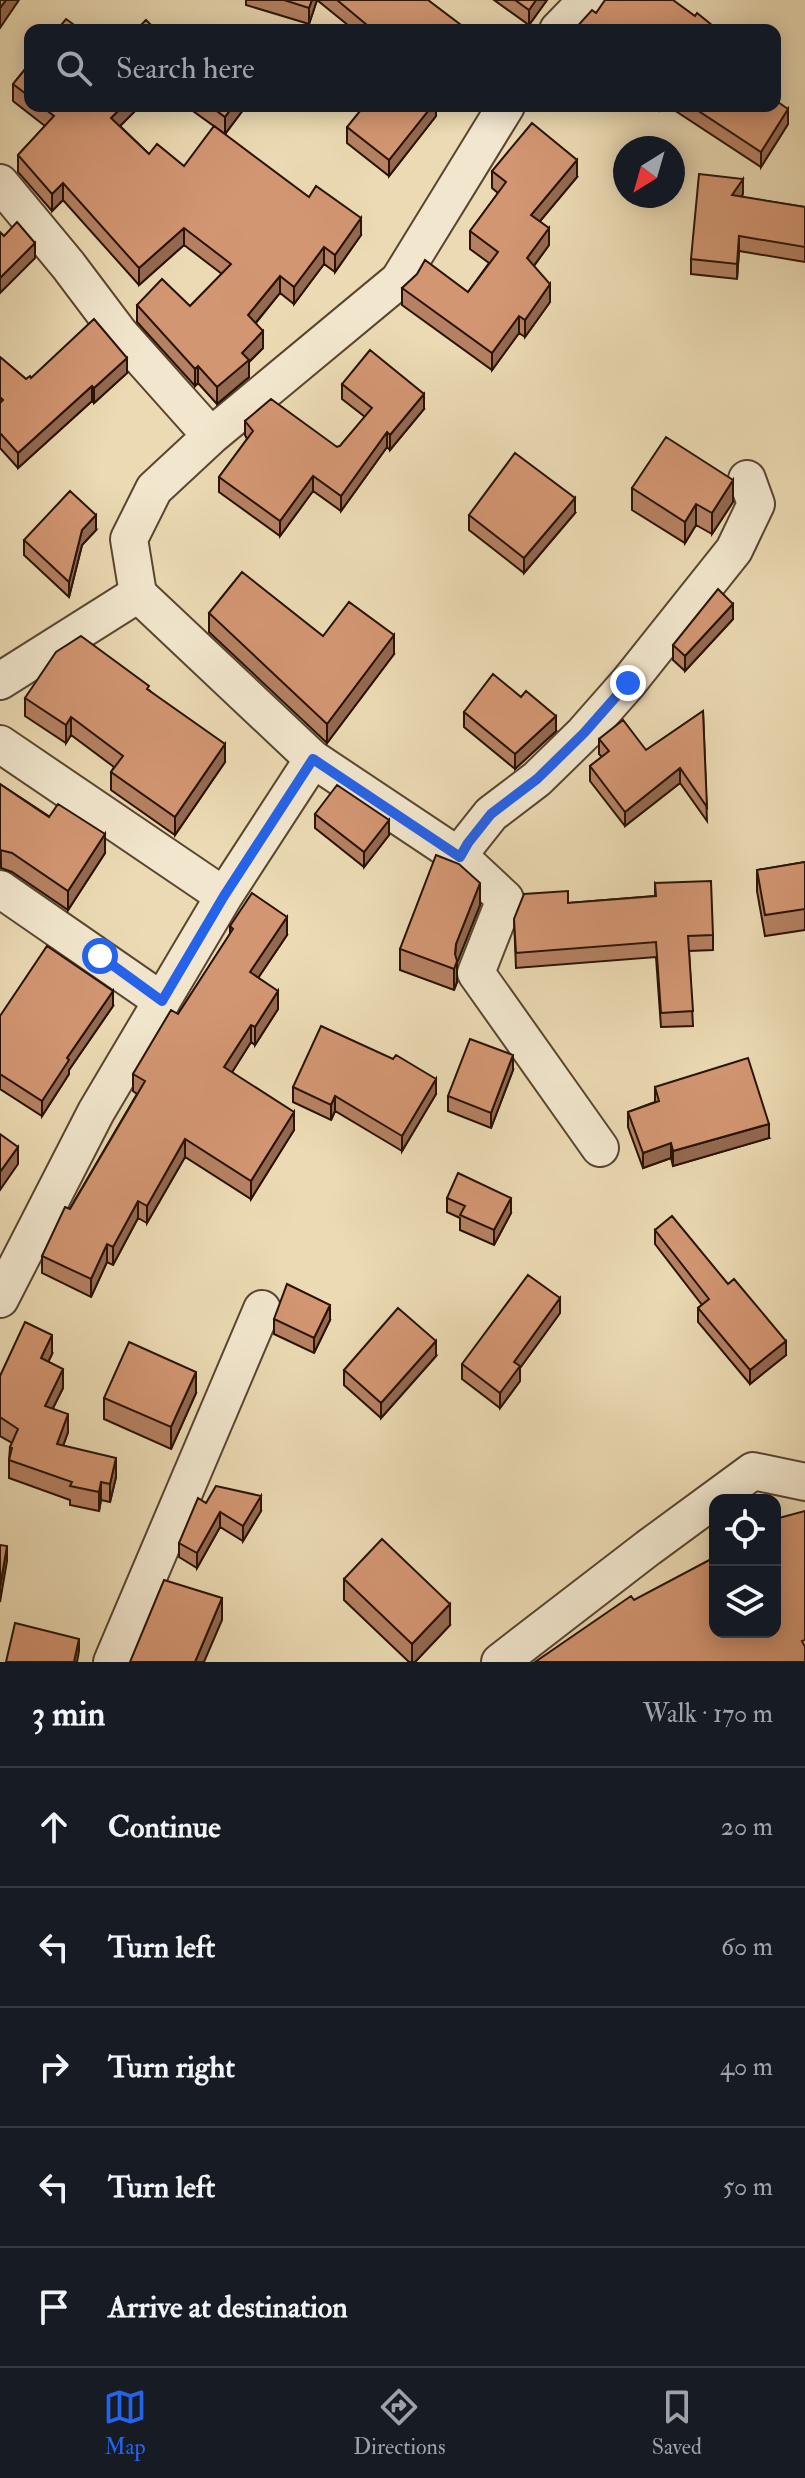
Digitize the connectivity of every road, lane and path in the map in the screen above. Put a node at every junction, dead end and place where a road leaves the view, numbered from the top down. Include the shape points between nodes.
1 (587, 0) edge
2 (564, 24) edge
3 (502, 112) edge
4 (0, 183) edge
5 (211, 436) junction
6 (747, 479) dead end
7 (138, 594) junction
8 (0, 681) edge
9 (0, 744) edge
10 (313, 759) junction
11 (460, 857) junction
12 (0, 889) edge
13 (224, 896) junction
14 (162, 1001) junction
15 (600, 1148) dead end
16 (0, 1299) edge
17 (262, 1309) dead end
18 (805, 1482) edge
19 (112, 1662) edge
20 (500, 1662) edge

1 - 2 street
3 - 5 street via 399,280
4 - 5 street via 120,334
5 - 7 street via 154,489 129,539
6 - 11 street via 756,504 734,550 584,733 491,814
7 - 8 street
7 - 10 street
9 - 13 street
10 - 11 street
10 - 13 street
11 - 15 street via 505,899 476,973
12 - 14 street
13 - 14 street
14 - 16 street via 96,1112
17 - 19 street
18 - 20 street via 753,1471

